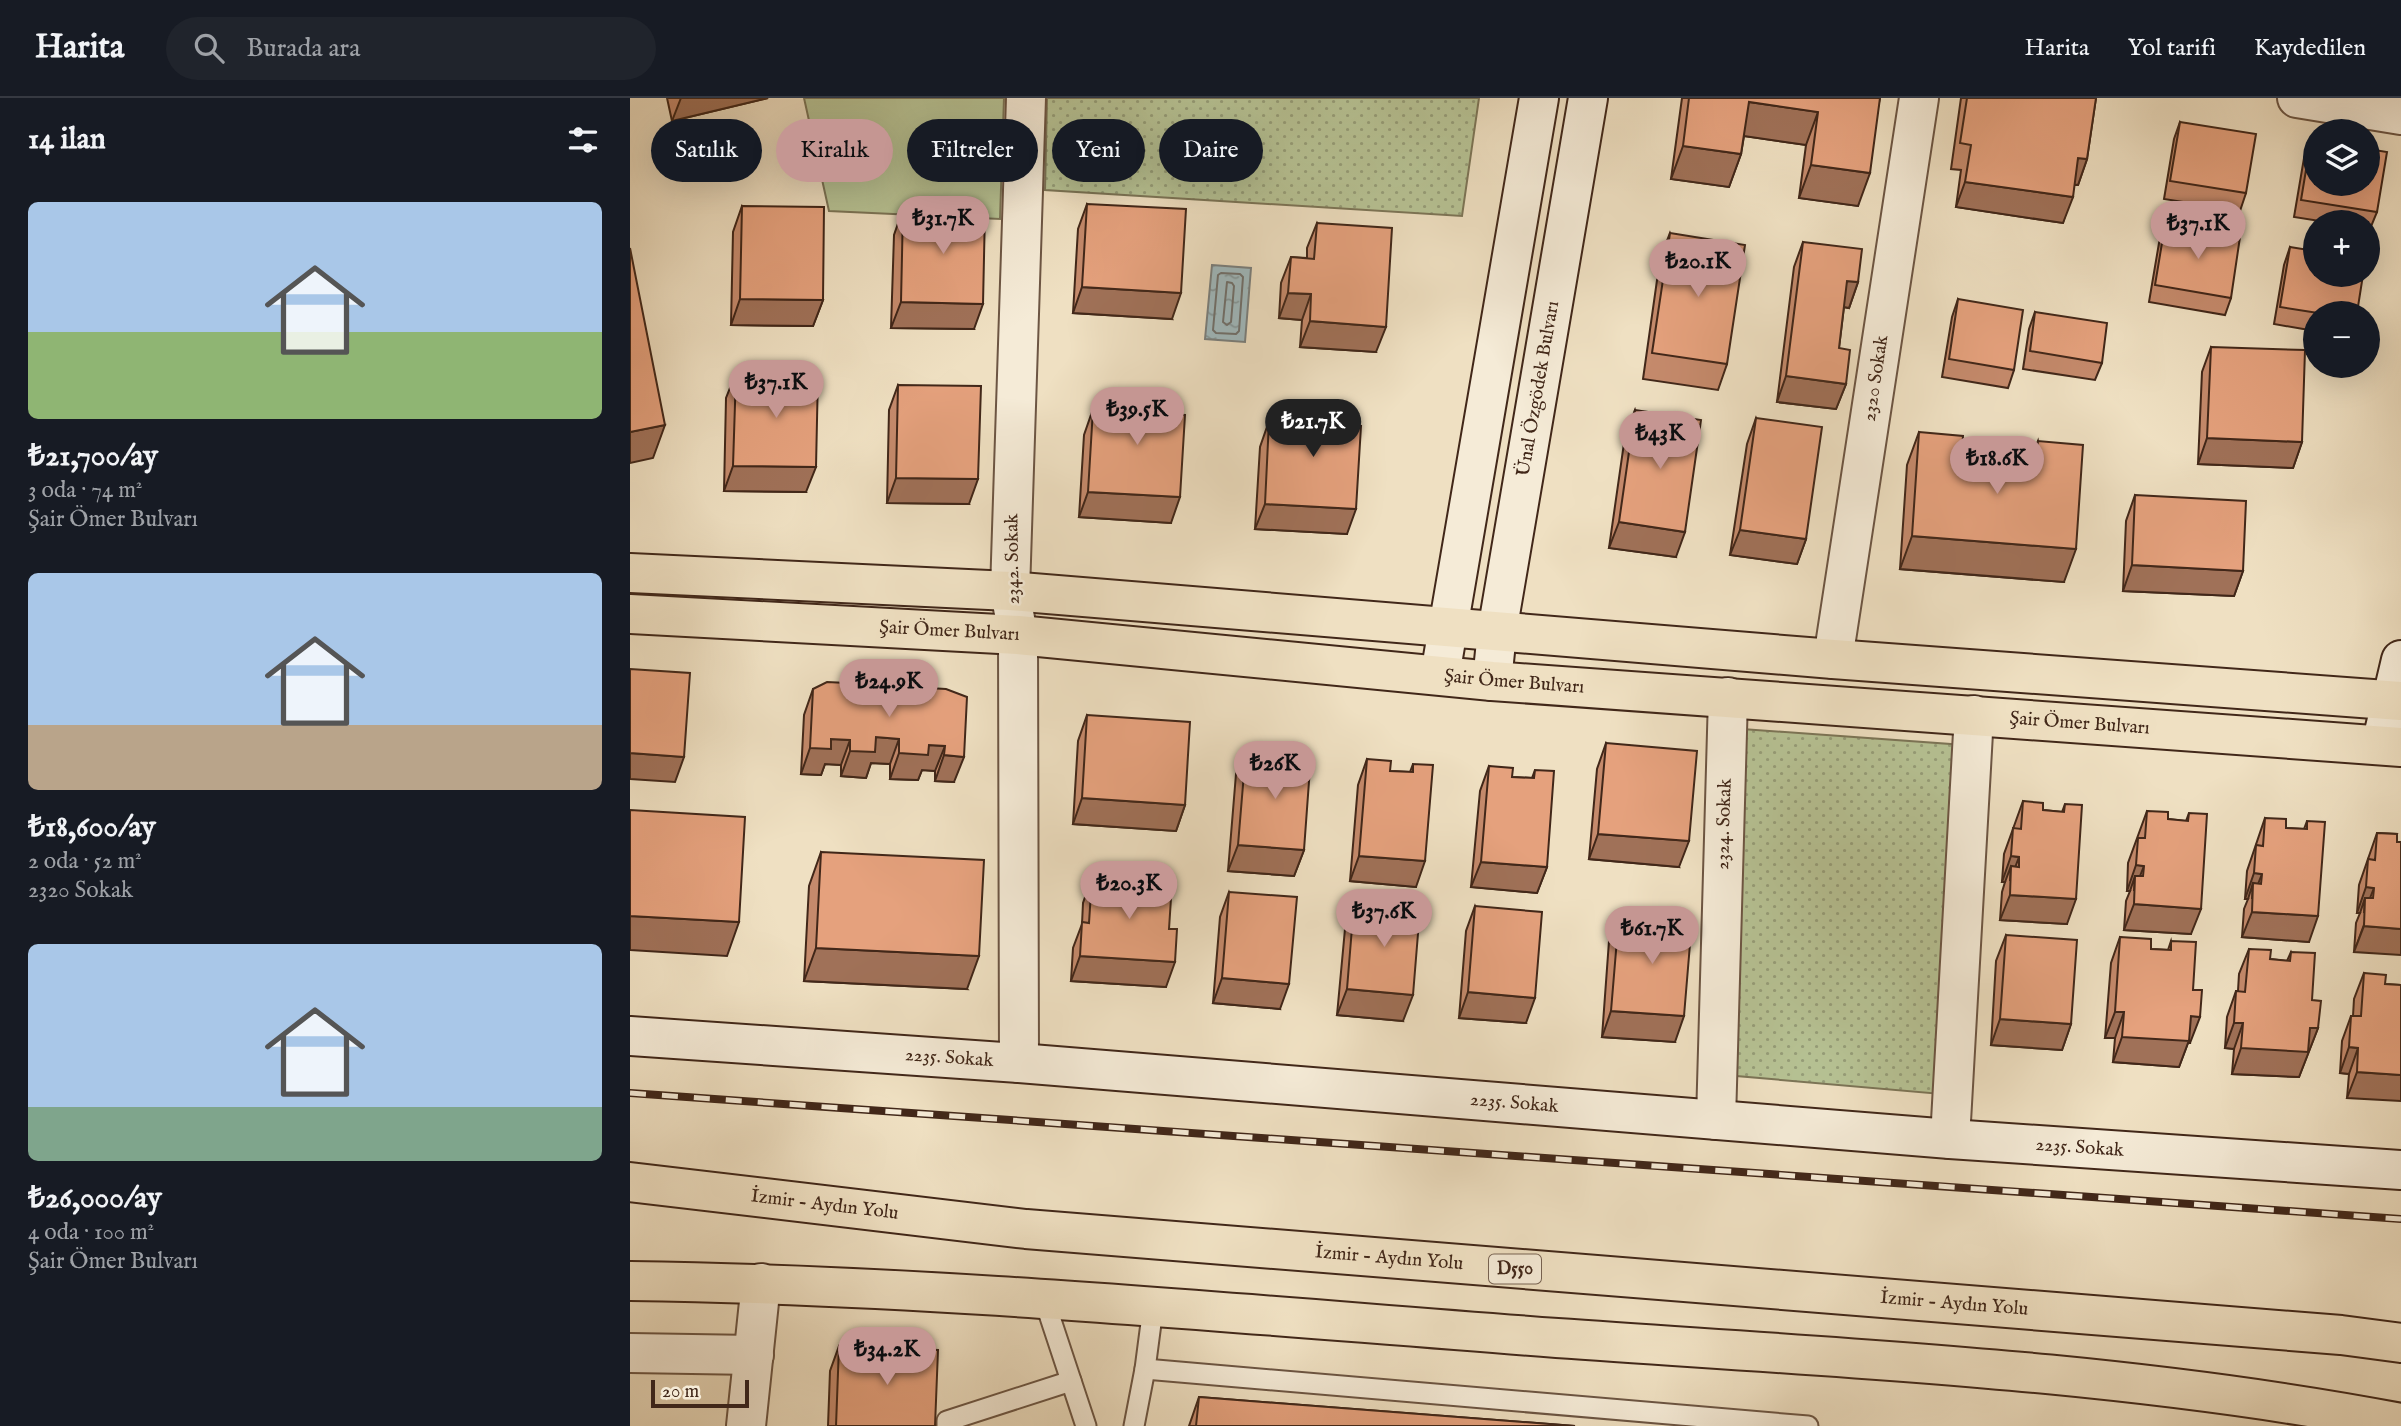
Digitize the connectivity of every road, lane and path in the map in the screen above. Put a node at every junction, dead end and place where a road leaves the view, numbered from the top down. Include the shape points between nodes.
1 (1026, 98) edge
2 (1539, 98) edge
3 (1588, 98) edge
4 (1919, 98) edge
5 (2297, 98) edge
6 (2401, 115) edge
7 (630, 573) edge
8 (1010, 591) junction
9 (630, 614) edge
10 (1447, 626) junction
11 (1497, 632) junction
12 (1018, 635) junction
13 (1833, 659) junction
14 (2401, 660) edge
15 (1440, 676) junction
16 (1492, 681) junction
17 (1728, 697) junction
18 (2396, 700) edge
19 (1974, 715) junction
20 (2391, 746) edge
21 (630, 1036) edge
22 (1018, 1063) junction
23 (1716, 1120) junction
24 (1950, 1139) junction
25 (2401, 1170) edge
26 (630, 1182) edge
27 (630, 1282) edge
28 (761, 1283) junction
29 (1044, 1299) junction
30 (1153, 1308) junction
31 (2401, 1343) edge
32 (630, 1353) edge
33 (754, 1355) junction
34 (1145, 1369) junction
35 (1072, 1381) junction
36 (2303, 1405) junction
37 (2401, 1423) edge
38 (746, 1426) edge
39 (947, 1426) edge
40 (1087, 1426) edge
41 (1133, 1426) edge
42 (1808, 1426) edge
43 (2357, 1426) edge

1 - 8 street, 2342. Sokak
2 - 10 street
3 - 11 street, Ünal Özgödek Bulvarı
4 - 13 street, 2320 Sokak
5 - 6 street
7 - 8 main road
8 - 10 main road
8 - 12 street, 2342. Sokak
9 - 12 main road, Şair Ömer Bulvarı
10 - 11 main road
10 - 15 street
11 - 13 main road
11 - 16 street, Ünal Özgödek Bulvarı
12 - 15 main road, Şair Ömer Bulvarı
12 - 22 street, 2342. Sokak
13 - 18 main road
14 - 18 street
15 - 16 main road, Şair Ömer Bulvarı
16 - 17 main road, Şair Ömer Bulvarı
17 - 19 main road, Şair Ömer Bulvarı
17 - 23 street, 2324. Sokak
18 - 20 street
19 - 20 main road, Şair Ömer Bulvarı
19 - 24 street
21 - 22 street, 2235. Sokak
22 - 23 street, 2235. Sokak
23 - 24 street, 2235. Sokak
24 - 25 street, 2235. Sokak
26 - 31 main road, İzmir - Aydın Yolu / D550 via 1026,1230
27 - 28 main road
28 - 29 main road
28 - 33 street
29 - 30 main road
29 - 35 lane
30 - 34 lane
30 - 36 main road via 2042,1373
32 - 33 street
33 - 38 street
34 - 41 lane
34 - 42 lane
35 - 39 lane via 947,1422
35 - 40 lane
36 - 37 main road
36 - 43 main road

